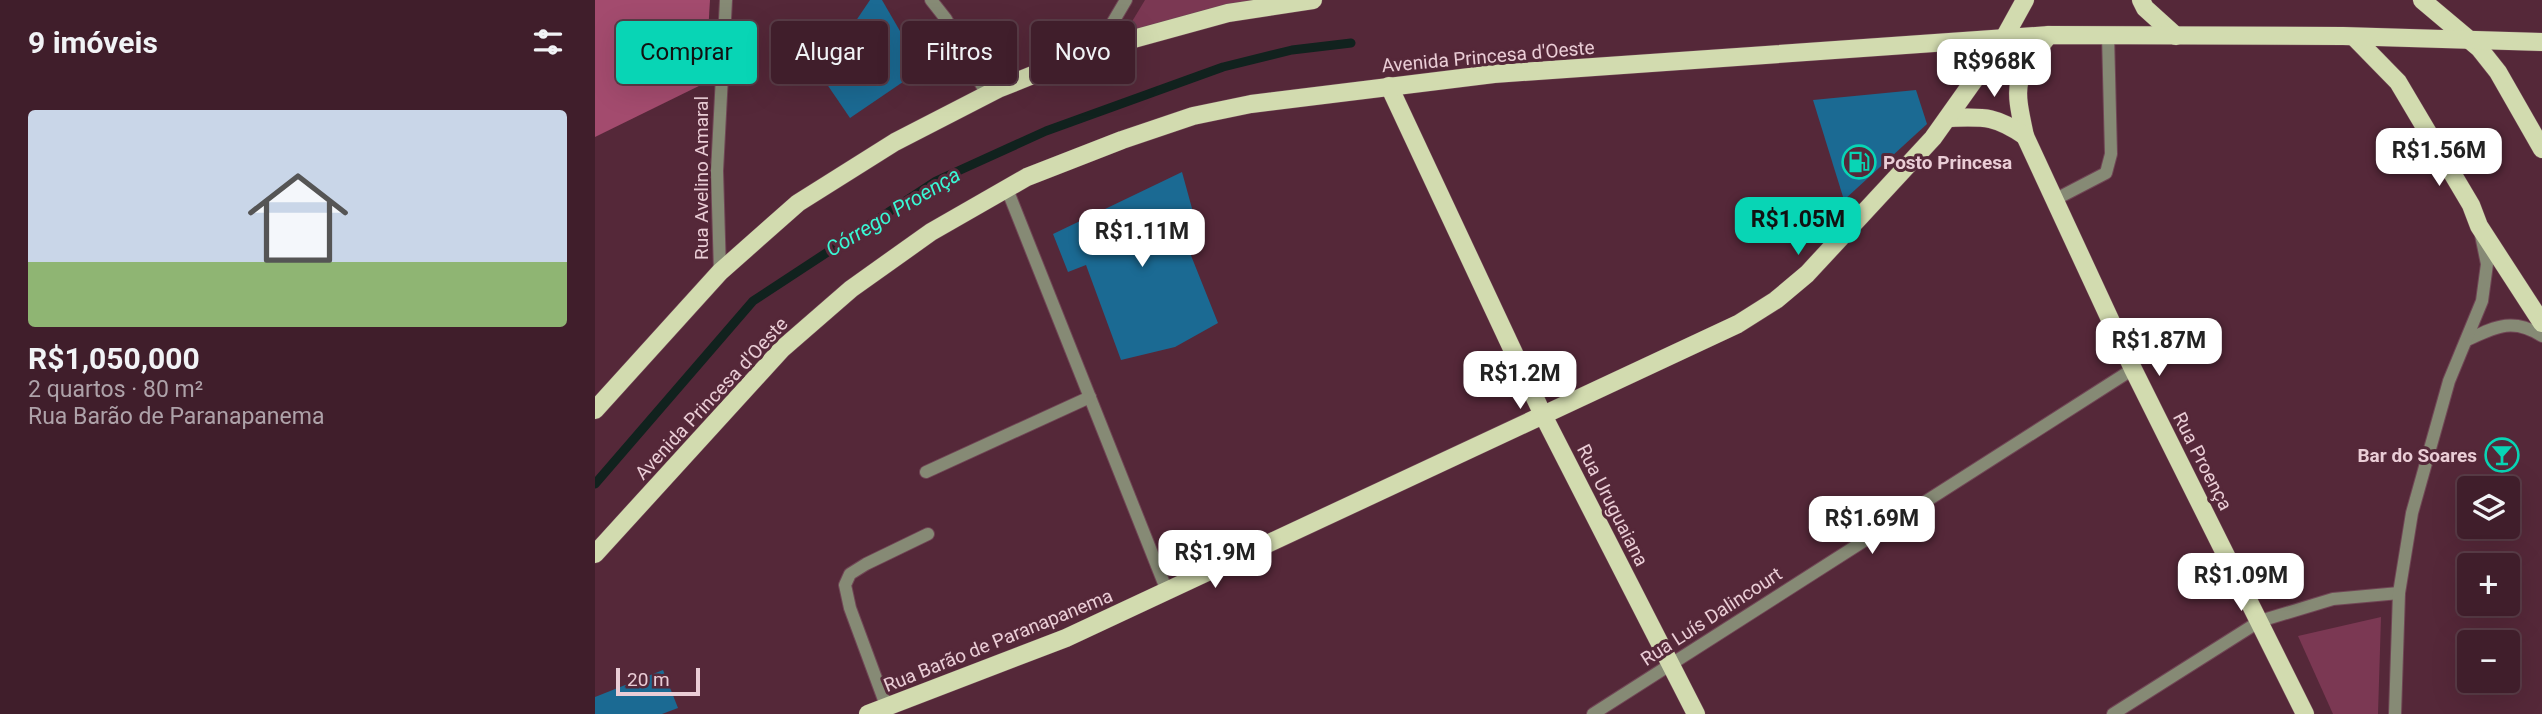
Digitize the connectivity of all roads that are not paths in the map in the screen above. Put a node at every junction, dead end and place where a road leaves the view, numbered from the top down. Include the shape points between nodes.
1 (726, 0) edge
2 (931, 0) edge
3 (1126, 0) edge
4 (1313, 0) edge
5 (2025, 0) edge
6 (2141, 0) edge
7 (2422, 0) edge
8 (1114, 21) edge
9 (2049, 35) junction
10 (2108, 35) junction
11 (2176, 36) junction
12 (2354, 37) junction
13 (2004, 38) junction
14 (1135, 39) edge
15 (2469, 40) junction
16 (2542, 42) edge
17 (1031, 77) edge
18 (1389, 86) junction
19 (987, 95) junction
20 (1948, 118) junction
21 (2025, 136) junction
22 (2542, 149) edge
23 (1007, 189) junction
24 (2054, 201) junction
25 (2479, 226) junction
26 (720, 272) junction
27 (2542, 323) edge
28 (2542, 336) edge
29 (2467, 341) junction
30 (2133, 369) junction
31 (1090, 397) junction
32 (595, 410) edge
33 (1543, 415) junction
34 (926, 472) dead end
35 (928, 534) dead end
36 (595, 554) edge
37 (1167, 591) junction
38 (2399, 593) junction
39 (2260, 621) junction
40 (1671, 665) junction
41 (887, 708) junction
42 (868, 714) edge
43 (1593, 714) edge
44 (1696, 714) edge
45 (2113, 714) edge
46 (2305, 714) edge
47 (2395, 714) edge

1 - 26 street, Rua Avelino Amaral via 717,172
2 - 19 street
3 - 8 street
4 - 14 main road via 1228,13
5 - 13 main road, Rua Barão de Paranapanema
6 - 11 main road
7 - 15 main road
9 - 10 main road, Avenida Princesa d'Oeste
9 - 13 main road, Avenida Princesa d'Oeste
9 - 21 main road, Rua Proença via 2019,79 2016,97
10 - 11 main road, Avenida Princesa d'Oeste
10 - 24 street via 2109,166 2106,173
11 - 12 main road, Avenida Princesa d'Oeste
12 - 15 main road, Avenida Princesa d'Oeste
12 - 25 main road via 2399,82
13 - 18 main road, Avenida Princesa d'Oeste via 1493,74
13 - 20 main road, Rua Barão de Paranapanema
15 - 16 main road, Avenida Princesa d'Oeste
15 - 22 main road via 2498,72
17 - 19 main road
18 - 23 main road, Avenida Princesa d'Oeste via 1193,116 1027,177
18 - 33 main road, Rua Uruguaiana
19 - 26 main road via 895,142 798,203
20 - 21 main road via 2003,121
20 - 33 main road, Rua Barão de Paranapanema via 1807,274 1776,300 1738,324
21 - 24 main road, Rua Proença
23 - 31 street
23 - 36 main road, Avenida Princesa d'Oeste via 921,239 851,289 782,349
24 - 30 main road, Rua Proença
25 - 27 main road
25 - 29 street via 2487,264 2485,285
26 - 32 main road
28 - 29 street via 2518,326 2499,326
29 - 38 street via 2449,381 2425,463
30 - 39 main road, Rua Proença
30 - 40 street, Rua Luís Dalincourt
31 - 34 street
31 - 37 street
33 - 37 main road, Rua Barão de Paranapanema
33 - 40 main road, Rua Uruguaiana
35 - 41 street via 866,564 850,574 845,585
37 - 41 main road, Rua Barão de Paranapanema via 1066,638
38 - 39 street via 2333,599
38 - 47 street
39 - 45 street
39 - 46 main road, Rua Proença
40 - 43 street, Rua Luís Dalincourt
40 - 44 main road, Rua Uruguaiana
41 - 42 main road, Rua Barão de Paranapanema

